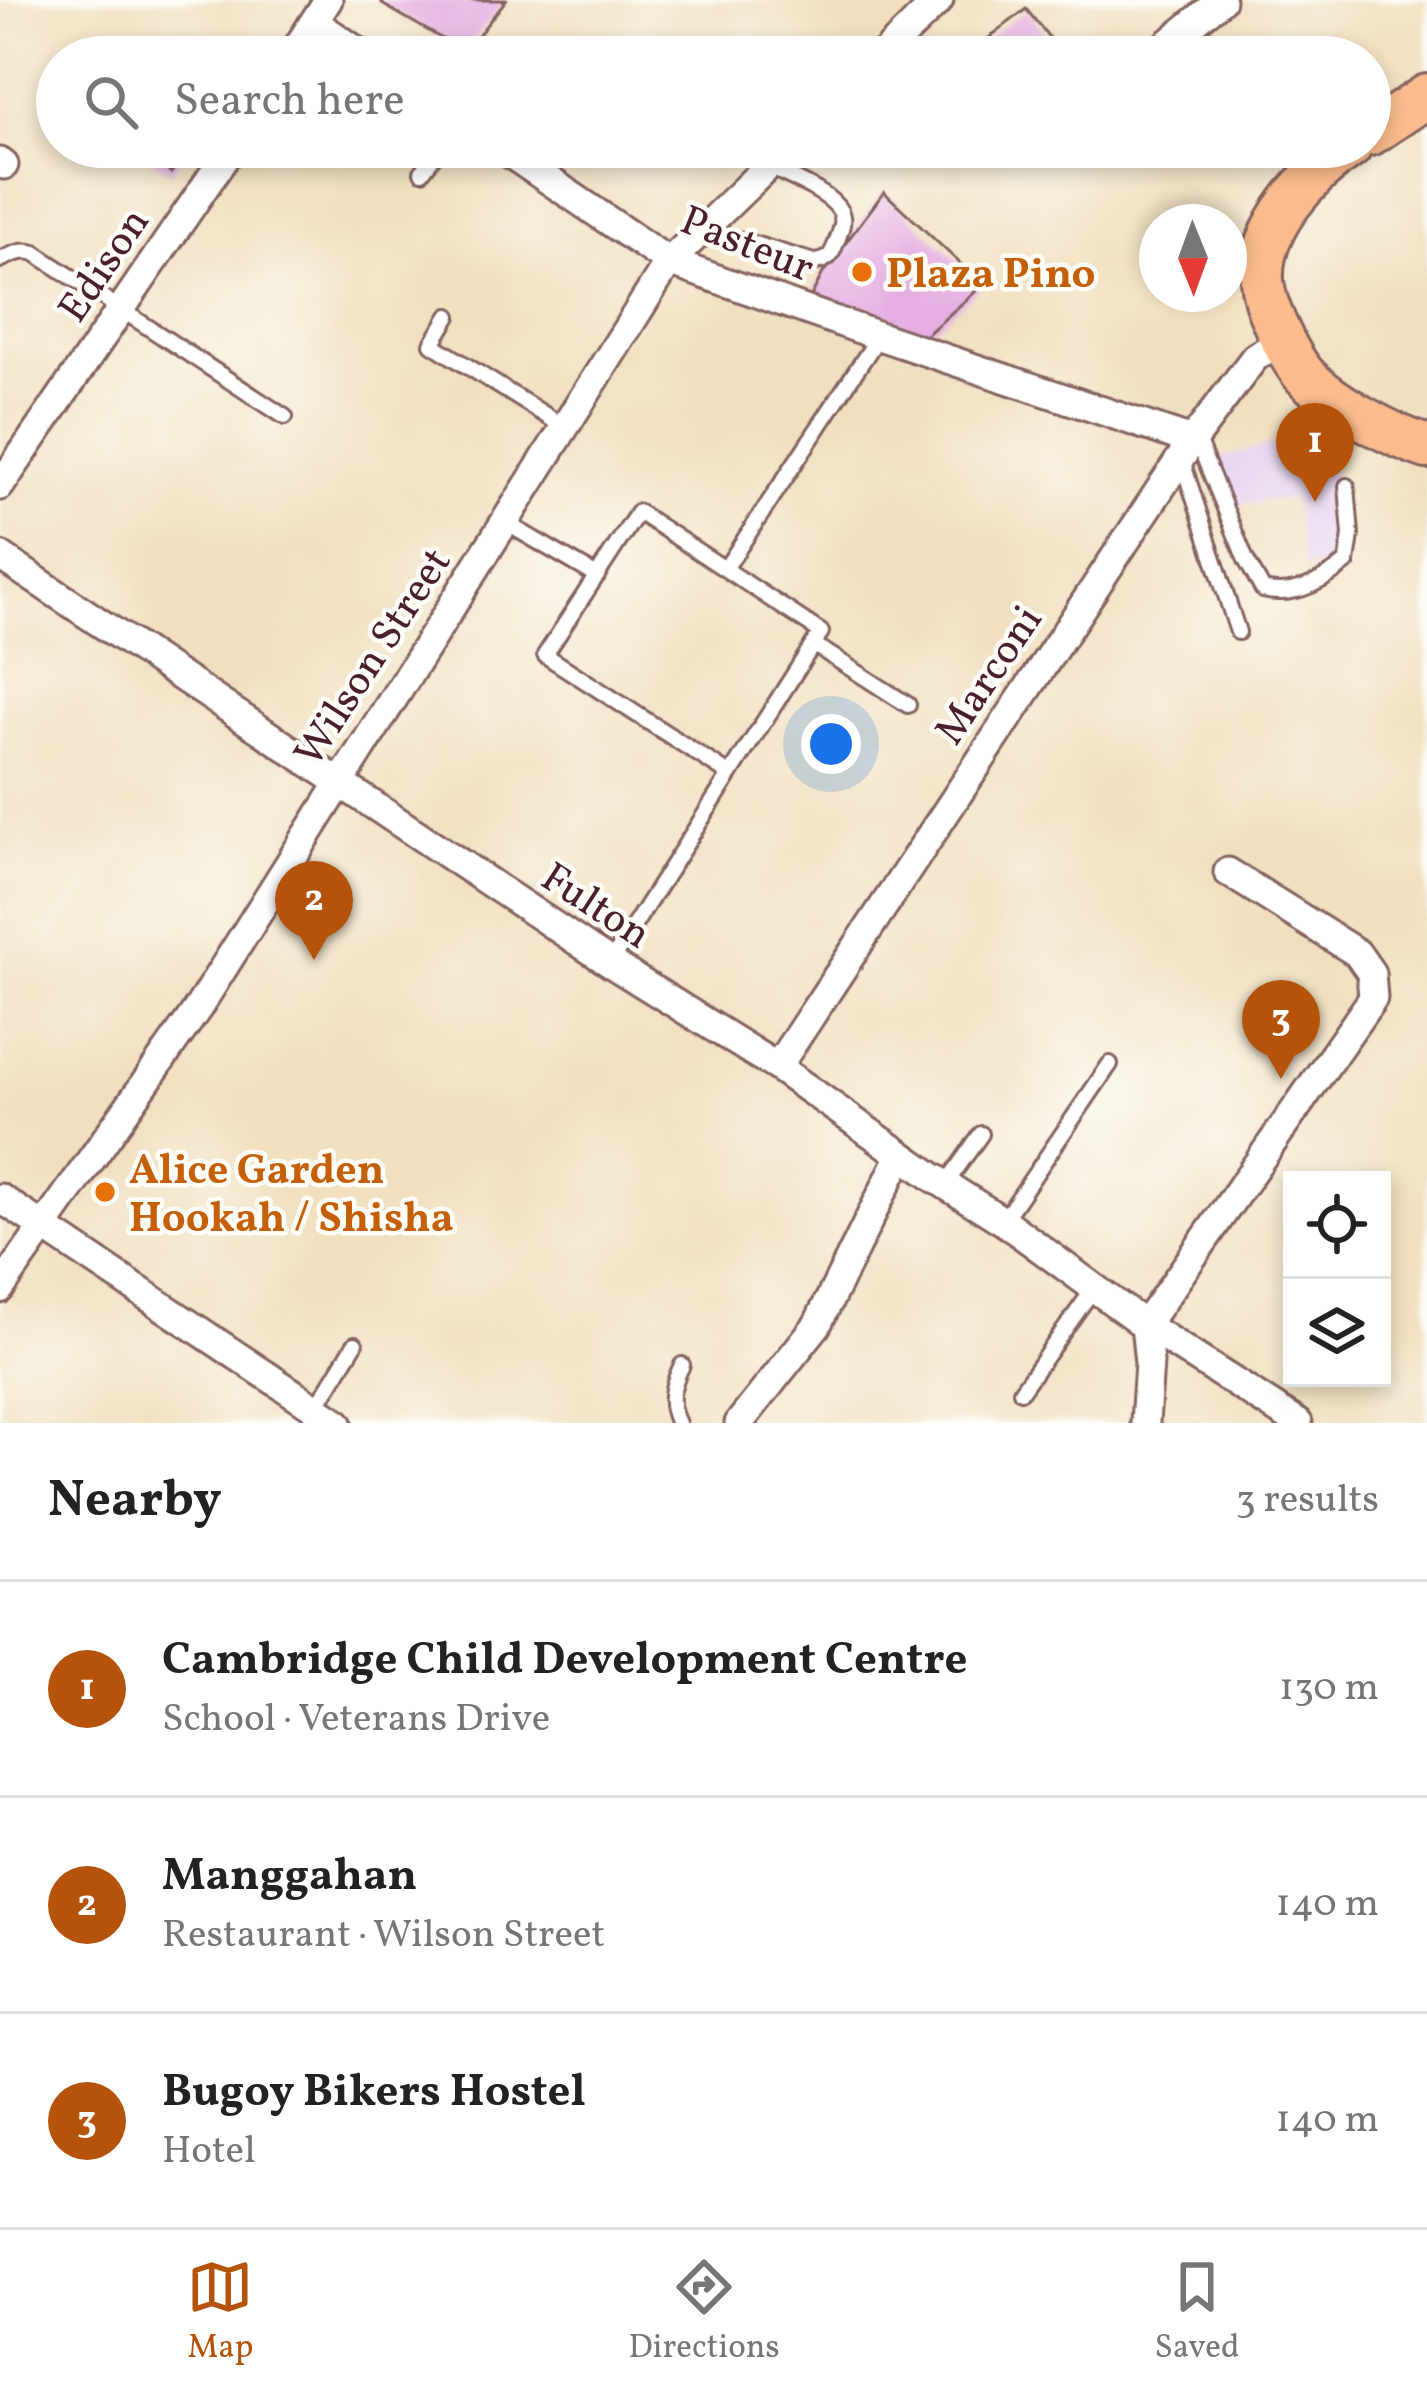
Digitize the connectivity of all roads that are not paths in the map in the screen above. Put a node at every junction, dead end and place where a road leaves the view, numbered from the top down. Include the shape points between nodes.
1 (939, 0) edge
2 (1221, 0) edge
3 (321, 11) edge
4 (345, 36) edge
5 (902, 36) edge
6 (1178, 36) edge
7 (1427, 96) edge
8 (1391, 120) edge
9 (218, 168) edge
10 (425, 168) edge
11 (531, 168) edge
12 (766, 168) edge
13 (793, 168) edge
14 (1321, 168) edge
15 (422, 172) dead end
16 (704, 229) junction
17 (0, 260) edge
18 (670, 262) junction
19 (123, 309) junction
20 (449, 316) dead end
21 (879, 336) junction
22 (1282, 341) junction
23 (285, 417) dead end
24 (566, 428) junction
25 (1190, 445) junction
26 (1427, 448) edge
27 (0, 487) edge
28 (1347, 487) dead end
29 (506, 524) junction
30 (0, 556) edge
31 (725, 569) junction
32 (597, 577) junction
33 (1238, 632) dead end
34 (813, 644) junction
35 (908, 705) dead end
36 (729, 774) junction
37 (340, 782) junction
38 (1228, 872) dead end
39 (610, 963) junction
40 (1110, 1064) dead end
41 (777, 1067) junction
42 (981, 1134) dead end
43 (901, 1155) junction
44 (945, 1185) junction
45 (0, 1198) edge
46 (1004, 1221) junction
47 (45, 1227) junction
48 (1095, 1287) junction
49 (0, 1289) edge
50 (1145, 1325) junction
51 (355, 1344) dead end
52 (682, 1365) dead end
53 (1021, 1391) dead end
54 (327, 1416) edge
55 (678, 1423) edge
56 (739, 1423) edge
57 (1145, 1423) edge
58 (1298, 1423) edge

1 - 5 street
2 - 6 street
3 - 4 street
7 - 8 main road
9 - 19 street, Edison
10 - 15 lane
11 - 18 street, Pasteur
12 - 16 street, Wilson Street
13 - 16 lane via 842,213 831,257 814,262
14 - 22 main road via 1290,202 1265,248 1262,280
16 - 18 street, Wilson Street
17 - 19 lane via 35,253
18 - 21 street, Pasteur
18 - 24 street, Wilson Street
19 - 23 lane
19 - 27 street, Edison
20 - 24 lane via 432,344
21 - 25 street, Pasteur
21 - 31 lane
22 - 25 street, Marconi via 1255,357
22 - 26 main road via 1307,378
24 - 29 street, Wilson Street
25 - 28 lane via 1263,590 1281,595 1347,562
25 - 33 lane
25 - 41 street, Marconi
29 - 32 lane
29 - 37 street, Wilson Street
30 - 37 street, Fulton
31 - 32 lane via 638,512
31 - 34 lane via 821,632
32 - 36 lane via 545,655
34 - 35 lane
34 - 36 lane
36 - 39 lane
37 - 39 street, Fulton
37 - 47 street, Wilson Street via 198,1008
38 - 50 street via 1357,953 1371,973 1373,998
39 - 41 street, Fulton
40 - 46 lane
41 - 43 street, Fulton
42 - 44 lane
43 - 44 street, Fulton
43 - 56 street via 817,1325
44 - 46 street, Fulton
45 - 47 street
46 - 48 street, Fulton
47 - 49 street, Wilson Street
47 - 54 street
48 - 50 street, Fulton
48 - 53 lane
50 - 57 street
50 - 58 street, Fulton
51 - 54 lane
52 - 55 lane via 672,1385

